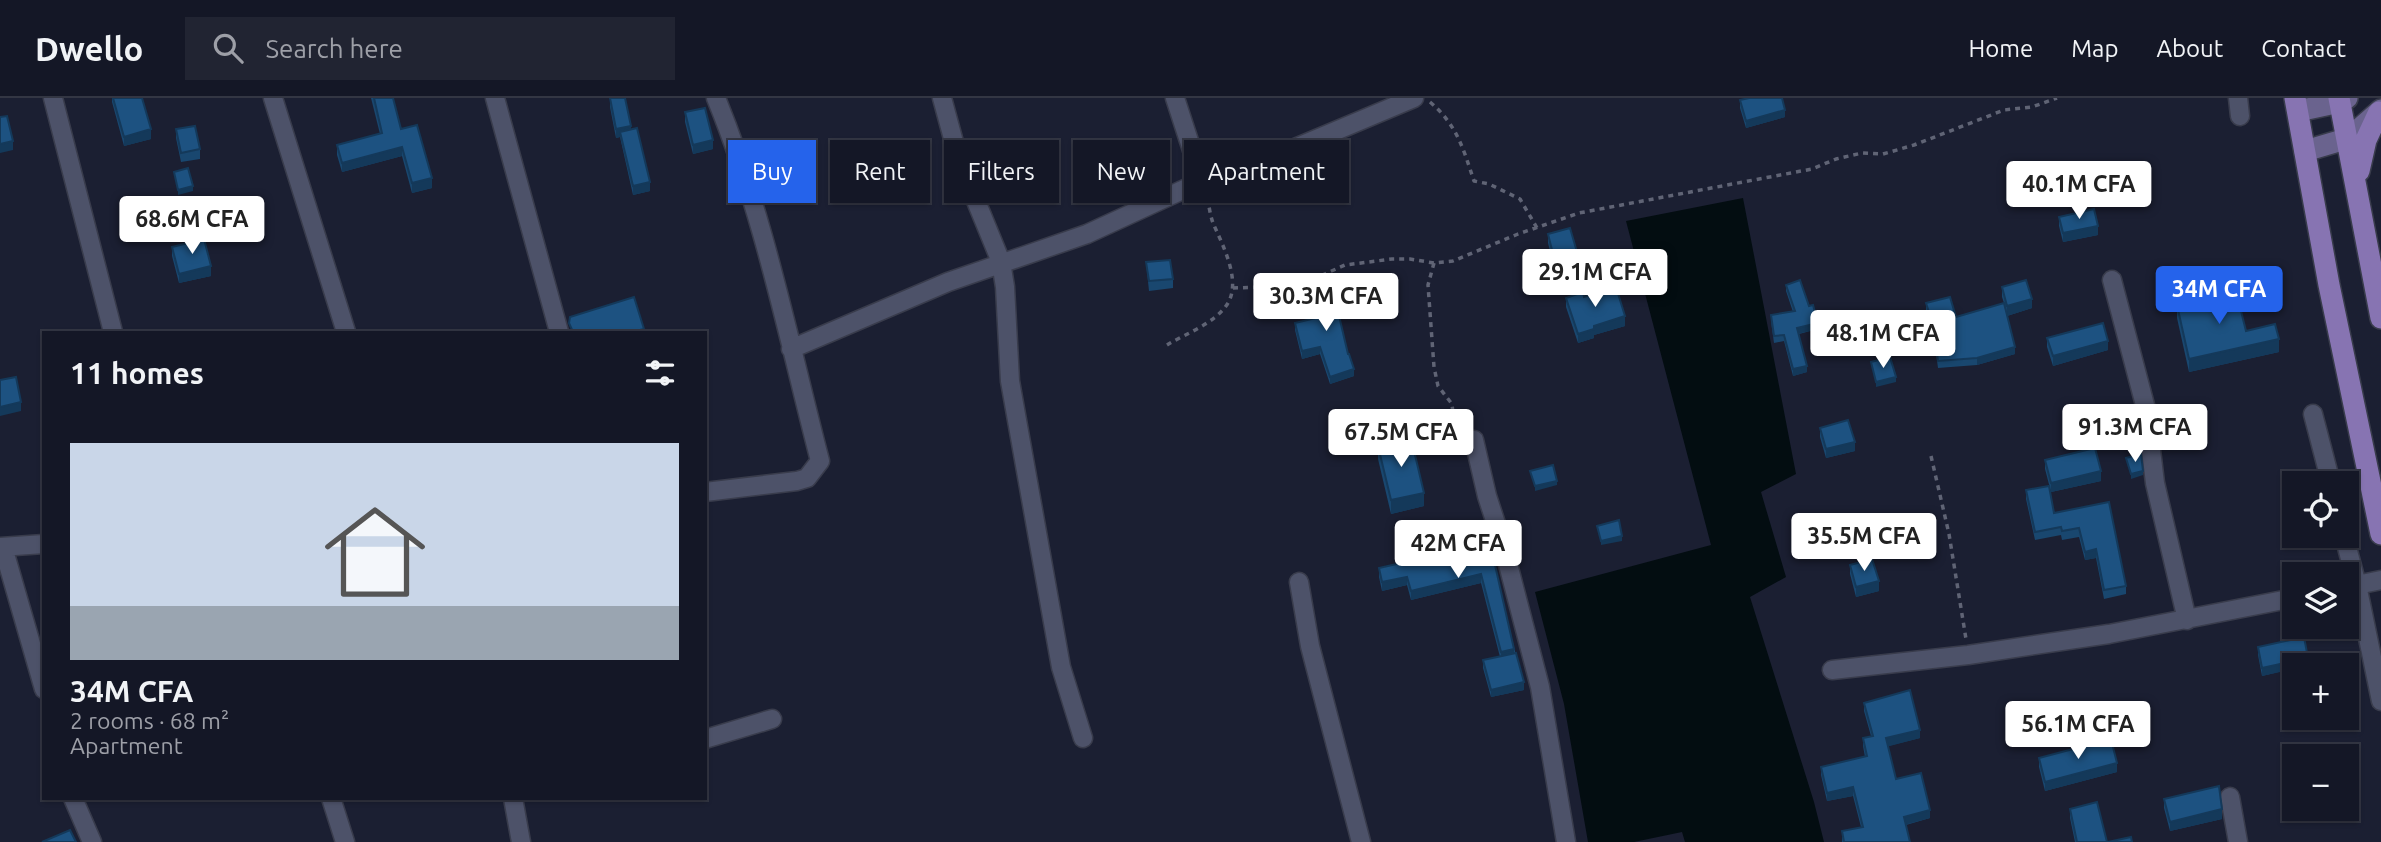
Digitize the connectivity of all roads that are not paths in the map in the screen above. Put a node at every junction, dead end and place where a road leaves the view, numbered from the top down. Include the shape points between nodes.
1 (53, 98) edge
2 (273, 98) edge
3 (495, 98) edge
4 (716, 98) edge
5 (942, 98) edge
6 (1175, 98) edge
7 (1414, 98) edge
8 (2342, 99) edge
9 (2296, 105) edge
10 (2380, 111) edge
11 (2348, 138) junction
12 (1189, 140) edge
13 (1314, 140) edge
14 (2305, 150) junction
15 (2357, 184) junction
16 (1184, 189) edge
17 (1001, 262) junction
18 (2112, 280) dead end
19 (2381, 318) edge
20 (113, 331) edge
21 (346, 331) edge
22 (558, 331) edge
23 (791, 349) junction
24 (2313, 414) dead end
25 (1474, 440) road end
26 (2328, 471) edge
27 (707, 492) edge
28 (2381, 534) edge
29 (42, 544) edge
30 (2, 547) edge
31 (2381, 580) edge
32 (1298, 582) dead end
33 (2359, 585) edge
34 (2282, 600) edge
35 (2359, 614) edge
36 (2187, 620) junction
37 (1832, 670) dead end
38 (42, 683) edge
39 (2381, 701) edge
40 (772, 719) dead end
41 (707, 738) edge
42 (1083, 738) dead end
43 (2230, 797) dead end
44 (74, 800) edge
45 (332, 800) edge
46 (513, 800) edge
47 (92, 842) edge
48 (345, 842) edge
49 (521, 842) edge
50 (1361, 842) edge
51 (1566, 842) edge
52 (2238, 842) edge

1 - 20 street
2 - 21 street
3 - 22 street
4 - 23 street via 738,152
5 - 17 street via 958,157
6 - 12 street
7 - 13 street
8 - 9 main road
8 - 11 main road
9 - 14 main road
10 - 11 main road
10 - 15 main road via 2366,140
11 - 14 main road
11 - 15 main road
14 - 28 main road
15 - 19 main road
16 - 17 street via 1087,234
17 - 23 street
17 - 42 street via 1010,381 1061,667
18 - 36 street via 2146,409 2155,483
23 - 27 street via 820,461 807,478 797,481
24 - 26 street
25 - 51 street via 1540,687
29 - 30 street
30 - 38 street
31 - 33 street
32 - 50 street
34 - 36 street
35 - 39 street
36 - 37 street via 1968,655
40 - 41 street
43 - 52 street
44 - 47 street
45 - 48 street
46 - 49 street

